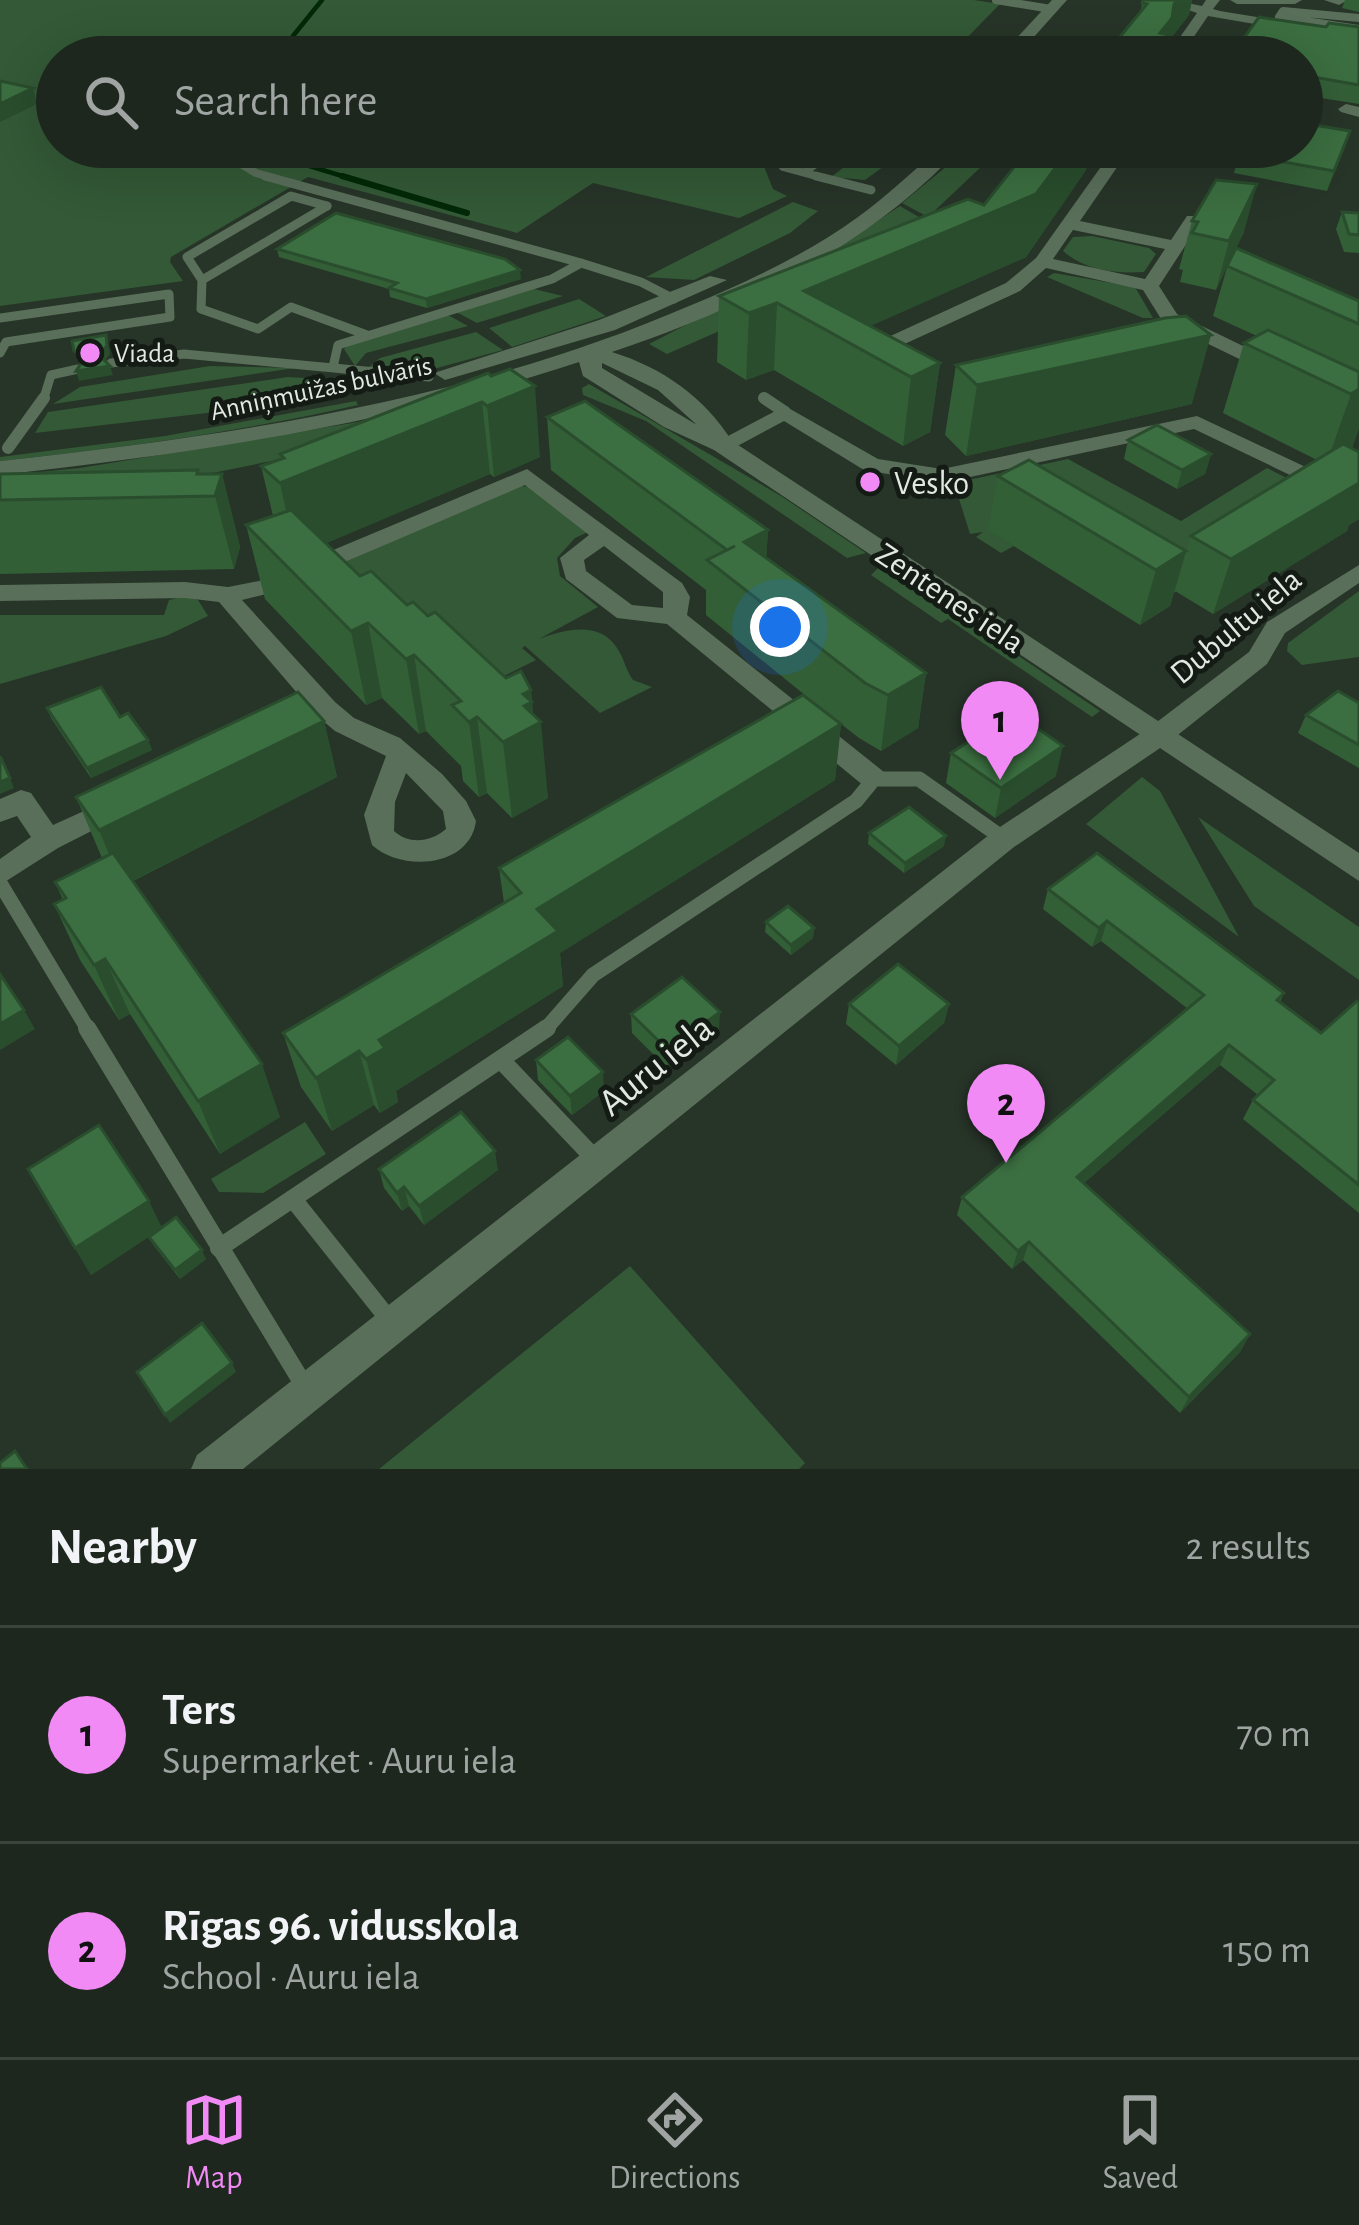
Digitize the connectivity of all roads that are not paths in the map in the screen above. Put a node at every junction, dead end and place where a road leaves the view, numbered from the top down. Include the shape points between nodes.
1 (995, 0) edge
2 (1237, 0) edge
3 (1295, 0) edge
4 (1210, 4) edge
5 (1187, 5) dead end
6 (1334, 5) edge
7 (1061, 7) edge
8 (1359, 18) edge
9 (1359, 33) edge
10 (1029, 36) edge
11 (1044, 36) edge
12 (1188, 36) edge
13 (248, 168) edge
14 (789, 168) edge
15 (810, 168) edge
16 (898, 168) edge
17 (927, 168) edge
18 (1109, 168) edge
19 (806, 171) junction
20 (872, 190) junction
21 (343, 197) junction
22 (327, 206) junction
23 (1193, 220) edge
24 (1070, 224) junction
25 (1174, 246) junction
26 (1042, 262) junction
27 (580, 263) junction
28 (756, 265) junction
29 (202, 280) junction
30 (1150, 286) junction
31 (674, 299) junction
32 (0, 318) edge
33 (367, 335) junction
34 (567, 337) junction
35 (0, 353) edge
36 (590, 353) junction
37 (111, 363) edge
38 (333, 367) junction
39 (78, 368) edge
40 (867, 376) edge
41 (429, 377) junction
42 (1300, 381) edge
43 (764, 398) dead end
44 (387, 400) junction
45 (785, 412) junction
46 (418, 419) edge
47 (722, 445) junction
48 (2, 455) edge
49 (1359, 501) edge
50 (604, 535) junction
51 (1359, 572) edge
52 (0, 593) edge
53 (228, 595) junction
54 (674, 617) junction
55 (325, 707) junction
56 (297, 721) edge
57 (1159, 734) junction
58 (400, 754) dead end
59 (874, 779) junction
60 (148, 792) edge
61 (0, 812) edge
62 (1004, 839) junction
63 (48, 840) junction
64 (1359, 869) edge
65 (0, 874) edge
66 (0, 883) edge
67 (501, 1060) junction
68 (598, 1162) junction
69 (293, 1199) junction
70 (219, 1248) junction
71 (394, 1325) junction
72 (308, 1393) junction
73 (211, 1469) edge

1 - 7 lane
2 - 3 street
4 - 5 street
4 - 9 street via 1218,15
4 - 12 street
6 - 8 lane
6 - 9 lane via 1279,16
7 - 10 street
7 - 11 street
13 - 21 lane
14 - 19 lane
15 - 19 lane
16 - 20 street, Anniņmuižas bulvāris
17 - 28 street, Anniņmuižas bulvāris via 865,220
18 - 24 street
19 - 20 lane
20 - 28 street, Anniņmuižas bulvāris
21 - 22 lane
21 - 27 lane
22 - 29 lane
22 - 29 lane via 291,196 187,257
23 - 25 street
24 - 25 street
24 - 26 street
25 - 30 street
26 - 30 street
26 - 40 street via 1013,287 903,347 855,360
27 - 31 lane
27 - 33 lane via 552,279
28 - 31 street, Anniņmuižas bulvāris
28 - 36 street, Anniņmuižas bulvāris via 664,328
29 - 33 lane via 201,309 208,314 258,329 291,307
30 - 42 street via 1170,317
31 - 34 street, Anniņmuižas bulvāris
32 - 35 lane via 169,294 170,317 6,342
33 - 38 lane via 334,347
34 - 36 street, Zentenes iela
34 - 41 street, Anniņmuižas bulvāris
36 - 44 street, Anniņmuižas bulvāris
36 - 47 street, Zentenes iela via 591,371
37 - 38 lane via 184,353
38 - 41 lane
39 - 48 lane via 51,375 40,408
41 - 44 street, Anniņmuižas bulvāris
43 - 45 lane
44 - 46 lane
44 - 48 street, Anniņmuižas bulvāris via 205,442
45 - 47 street
45 - 49 street via 872,465 942,476 1197,422
47 - 57 street, Zentenes iela
50 - 53 street via 527,476 300,575
50 - 54 street via 676,590
50 - 54 street via 576,553 574,574 626,612
51 - 57 street, Dubultu iela via 1276,628 1258,658
52 - 53 street
53 - 55 street
54 - 59 street
55 - 56 street
55 - 58 street
57 - 62 street, Auru iela
57 - 64 street, Zentenes iela
59 - 62 lane via 919,778
59 - 67 lane via 856,801 593,975 543,1032
60 - 63 street
61 - 63 street via 21,800
62 - 68 street, Auru iela
63 - 65 street
66 - 70 lane
67 - 68 lane
67 - 69 lane
68 - 71 street, Auru iela
69 - 70 lane
69 - 71 lane
70 - 72 lane
71 - 72 street, Auru iela
72 - 73 street, Auru iela

